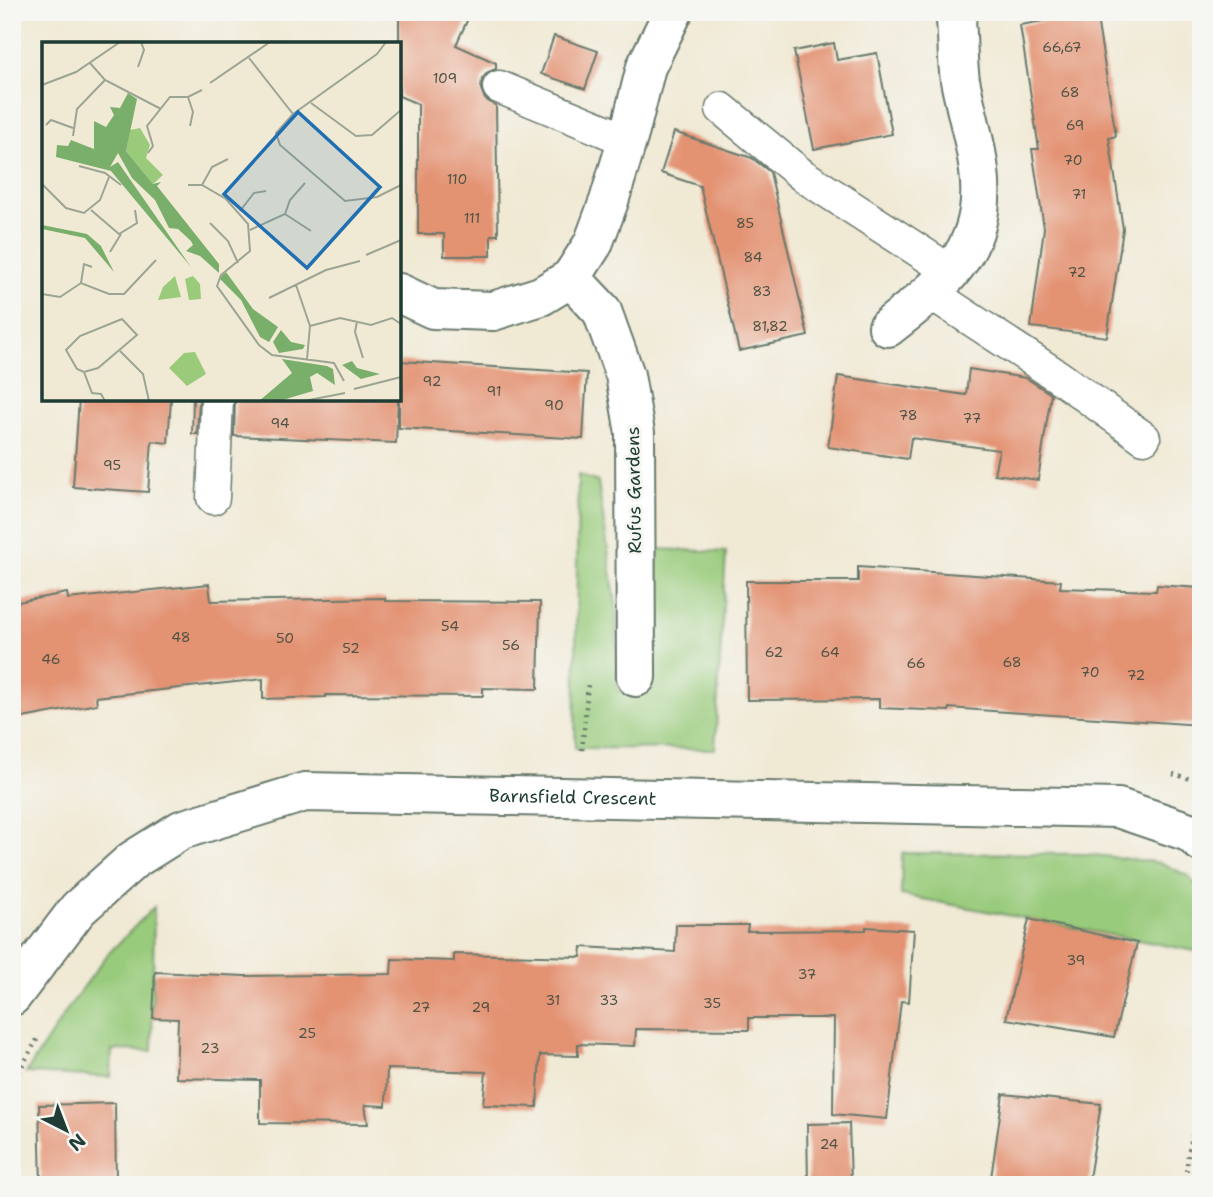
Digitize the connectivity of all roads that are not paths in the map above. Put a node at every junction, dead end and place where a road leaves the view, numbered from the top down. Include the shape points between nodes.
1 (673, 12) edge
2 (958, 12) edge
3 (499, 87) dead end
4 (722, 109) dead end
5 (627, 140) junction
6 (571, 278) junction
7 (941, 282) junction
8 (401, 294) edge
9 (888, 327) dead end
10 (217, 401) edge
11 (1144, 438) dead end
12 (213, 498) dead end
13 (636, 677) dead end
14 (1201, 842) edge
15 (12, 996) edge

1 - 5 street via 646,67
2 - 7 street via 960,78 982,180 977,226 957,264
3 - 5 lane
4 - 7 lane
5 - 6 street via 593,244
6 - 8 street via 541,296 493,311 433,309
6 - 13 street, Rufus Gardens via 602,311 625,375 635,433
7 - 9 street
7 - 11 lane
10 - 12 lane
14 - 15 street, Barnsfield Crescent via 1189,832 1118,807 305,792 181,830 133,860 78,909

